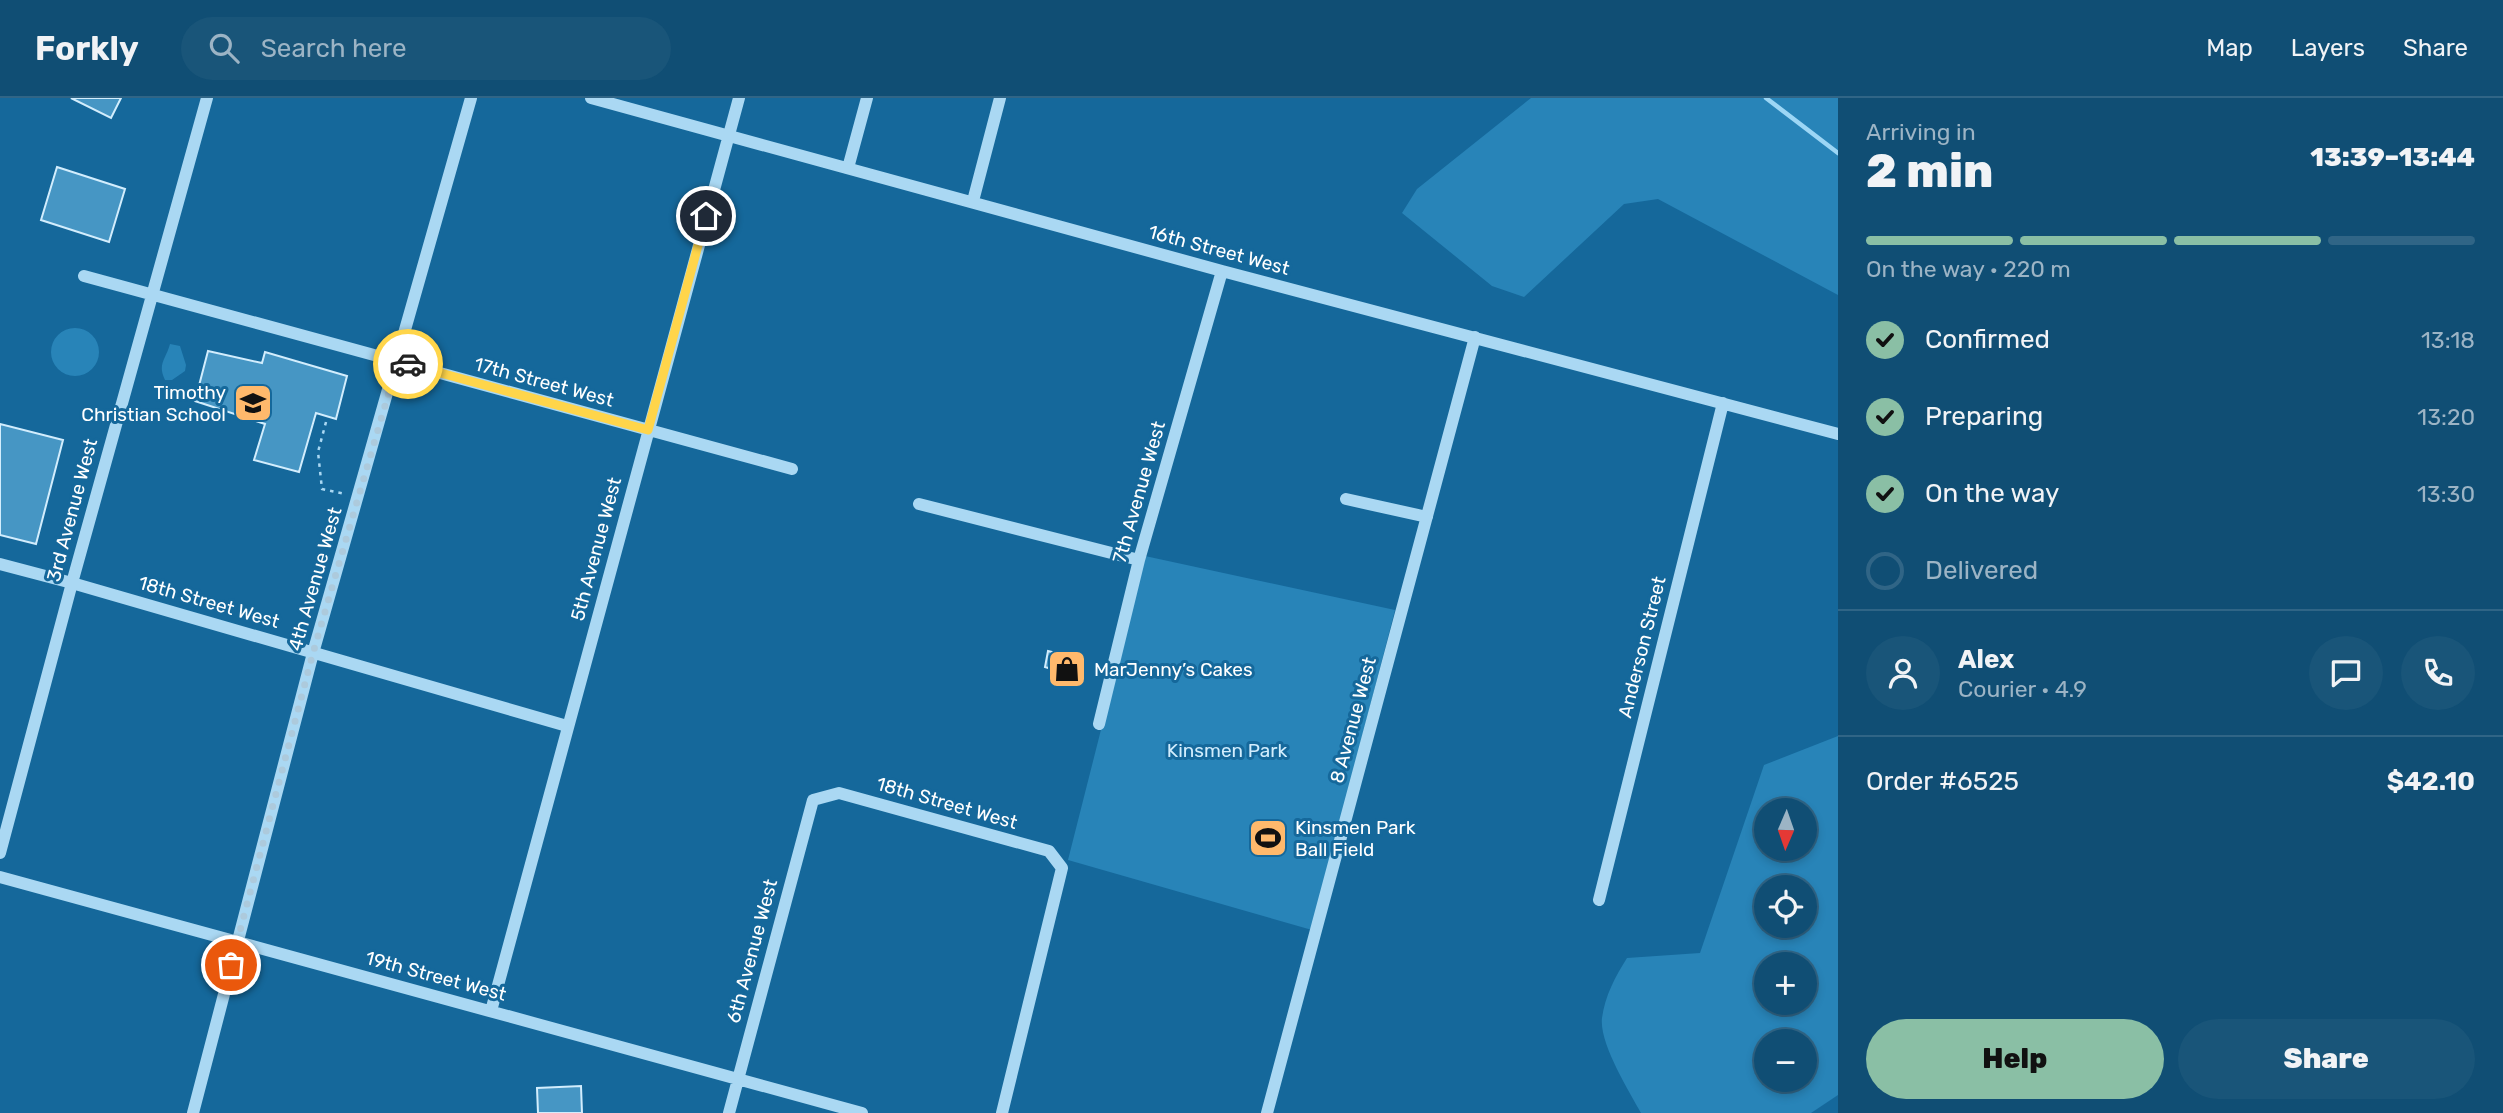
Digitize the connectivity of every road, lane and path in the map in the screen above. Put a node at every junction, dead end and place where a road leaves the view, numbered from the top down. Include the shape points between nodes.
1 (207, 98) edge
2 (471, 98) edge
3 (591, 98) edge
4 (738, 98) edge
5 (867, 98) edge
6 (1000, 98) edge
7 (728, 136) junction
8 (848, 168) junction
9 (973, 201) junction
10 (1222, 271) junction
11 (84, 276) dead end
12 (151, 295) junction
13 (1475, 337) junction
14 (398, 361) junction
15 (1723, 403) junction
16 (326, 422) dead end
17 (648, 430) junction
18 (1838, 433) edge
19 (792, 469) dead end
20 (358, 498) junction
21 (1346, 499) dead end
22 (919, 505) dead end
23 (1427, 517) junction
24 (1139, 560) junction
25 (0, 564) edge
26 (72, 583) junction
27 (313, 653) junction
28 (1099, 724) dead end
29 (567, 726) junction
30 (813, 800) joint
31 (0, 853) edge
32 (0, 877) edge
33 (1599, 900) dead end
34 (238, 941) junction
35 (491, 1011) junction
36 (738, 1078) junction
37 (193, 1113) edge
38 (729, 1113) edge
39 (862, 1113) edge
40 (1002, 1113) edge
41 (1268, 1113) edge

1 - 12 street, 3rd Avenue West
2 - 14 street, 4th Avenue West
3 - 7 street, 16th Street West
4 - 7 street, 5th Avenue West
5 - 8 street
6 - 9 street
7 - 8 street, 16th Street West
7 - 17 street, 5th Avenue West
8 - 9 street, 16th Street West
9 - 10 street, 16th Street West
10 - 13 street, 16th Street West
10 - 24 street, 7th Avenue West
11 - 12 street, 17th Street West
12 - 14 street, 17th Street West
12 - 26 street, 3rd Avenue West
13 - 15 street, 16th Street West
13 - 23 street, 8 Avenue West
14 - 17 street, 17th Street West
14 - 20 street, 4th Avenue West
15 - 18 street, 16th Street West
15 - 33 street, Anderson Street
16 - 20 path via 318,452 322,489
17 - 19 street, 17th Street West
17 - 29 street, 5th Avenue West
20 - 27 street, 4th Avenue West
21 - 23 street
22 - 24 street
23 - 41 street, 8 Avenue West
24 - 28 street, 7th Avenue West
25 - 26 street, 18th Street West
26 - 27 street, 18th Street West
26 - 31 street, 3rd Avenue West
27 - 29 street, 18th Street West
27 - 34 street, 4th Avenue West
29 - 35 street, 5th Avenue West
30 - 36 street, 6th Avenue West
30 - 40 street, 18th Street West via 839,793 865,800 1049,851 1062,868
32 - 34 street, 19th Street West
34 - 35 street, 19th Street West
34 - 37 street, 4th Avenue West
35 - 36 street, 19th Street West
36 - 38 street, 6th Avenue West
36 - 39 street, 19th Street West

